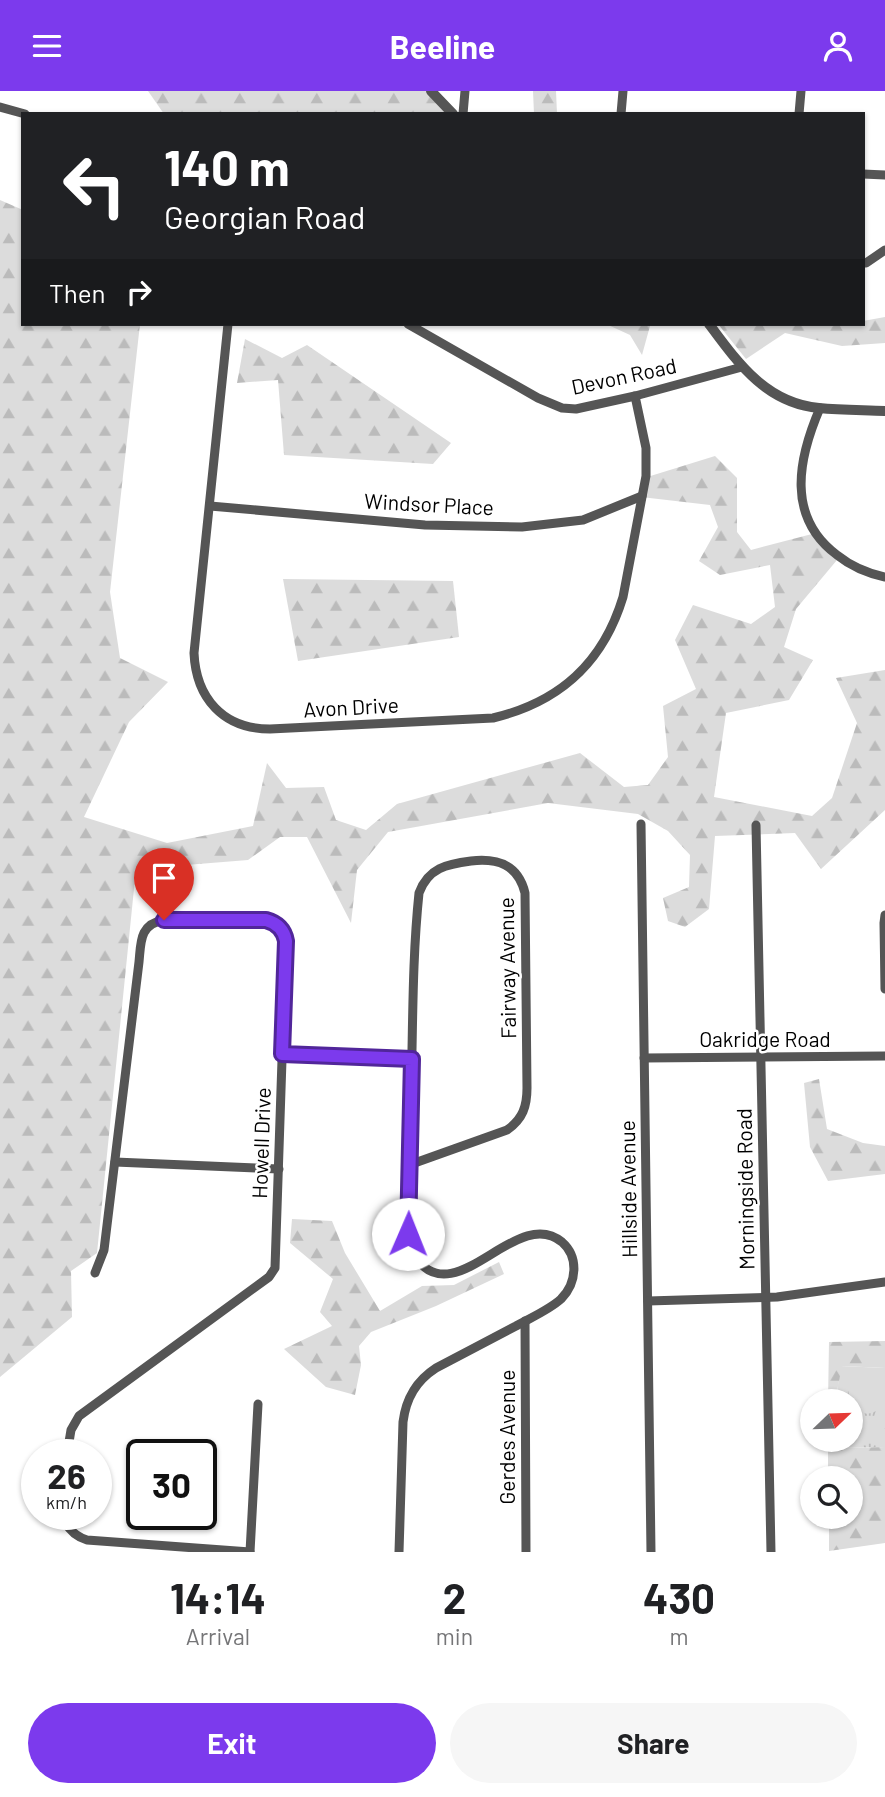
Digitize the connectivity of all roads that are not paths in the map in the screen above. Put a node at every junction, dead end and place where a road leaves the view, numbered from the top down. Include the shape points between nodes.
1 (430, 91) edge
2 (465, 91) edge
3 (623, 91) edge
4 (801, 91) edge
5 (0, 107) edge
6 (451, 112) edge
7 (463, 112) edge
8 (621, 112) edge
9 (799, 112) edge
10 (21, 113) edge
11 (865, 174) edge
12 (885, 175) edge
13 (885, 250) edge
14 (865, 263) edge
15 (228, 326) edge
16 (412, 326) edge
17 (711, 326) edge
18 (742, 367) junction
19 (635, 396) junction
20 (820, 408) junction
21 (885, 411) edge
22 (642, 496) junction
23 (210, 506) junction
24 (885, 577) edge
25 (641, 824) dead end
26 (756, 825) dead end
27 (885, 915) edge
28 (885, 989) edge
29 (282, 1054) junction
30 (885, 1056) edge
31 (761, 1057) junction
32 (644, 1058) junction
33 (412, 1059) junction
34 (115, 1163) junction
35 (409, 1165) junction
36 (279, 1169) junction
37 (95, 1273) dead end
38 (885, 1282) edge
39 (766, 1298) junction
40 (649, 1301) junction
41 (525, 1321) junction
42 (258, 1405) dead end
43 (70, 1439) edge
44 (70, 1530) edge
45 (250, 1552) edge
46 (399, 1552) edge
47 (526, 1552) edge
48 (651, 1552) edge
49 (771, 1552) edge

1 - 6 street
2 - 7 street
3 - 8 street
4 - 9 street
5 - 10 street
11 - 12 street
13 - 14 street
15 - 23 street, Avon Drive
16 - 19 street, Devon Road via 562,408
17 - 18 street
18 - 19 street, Devon Road
18 - 20 street via 778,396
19 - 22 street, Avon Drive via 646,448
20 - 21 street
20 - 24 street via 802,469 805,513 830,549 854,567
22 - 23 street, Windsor Place via 583,520 522,527 425,525
22 - 23 street, Avon Drive via 623,597 611,629 587,664 556,693 526,709 493,718 270,729 247,727 227,717 205,696 197,676 194,653
25 - 32 street, Hillside Avenue
26 - 31 street, Morningside Road
27 - 28 street
29 - 33 street
29 - 34 street, Howell Drive via 286,941 279,927 266,920 164,920 151,924 142,939
29 - 36 street, Howell Drive
30 - 31 street, Oakridge Road
31 - 32 street, Oakridge Road
31 - 39 street, Morningside Road
32 - 40 street, Hillside Avenue
33 - 35 street, Fairway Avenue
33 - 35 street, Fairway Avenue via 421,887 434,871 448,864 500,862 521,880 526,899 525,1108 507,1130
34 - 36 street
34 - 37 street, Howell Drive via 104,1250
35 - 41 street, Fairway Avenue via 408,1241 416,1258 431,1271 457,1273 535,1234 554,1237 568,1250 575,1268 567,1291
36 - 43 street, Howell Drive via 272,1275 79,1416
38 - 39 street
39 - 40 street
39 - 49 street, Morningside Road
40 - 48 street, Hillside Avenue
41 - 46 street, Fairway Avenue via 429,1373 409,1397 403,1422
41 - 47 street, Gerdes Avenue
42 - 45 street
44 - 45 street via 88,1540

